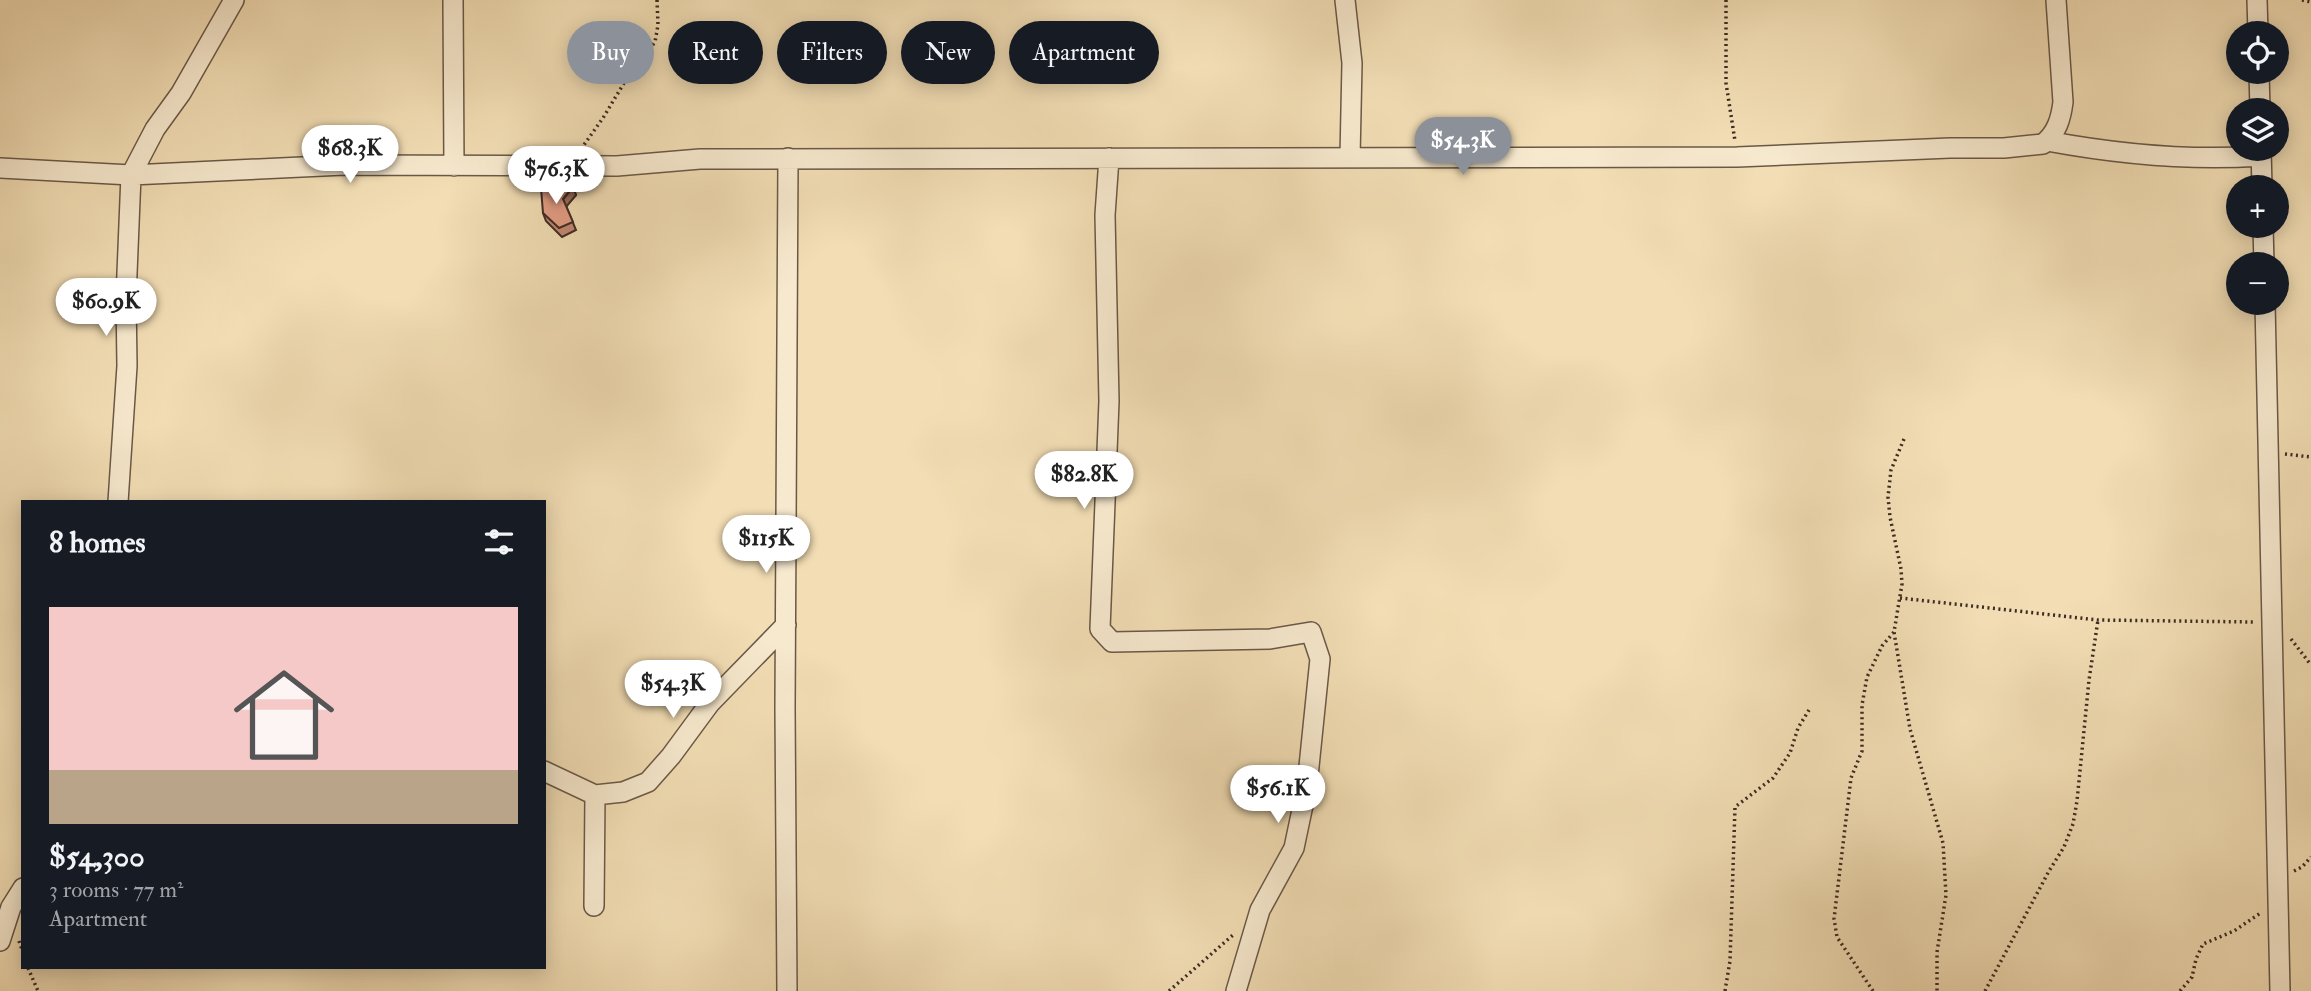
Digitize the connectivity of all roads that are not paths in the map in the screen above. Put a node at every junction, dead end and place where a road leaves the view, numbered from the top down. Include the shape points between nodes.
1 (234, 0) edge
2 (453, 0) edge
3 (1345, 0) edge
4 (2056, 0) edge
5 (2257, 0) edge
6 (2258, 21) edge
7 (2047, 141) junction
8 (1350, 157) junction
9 (788, 158) junction
10 (1109, 158) junction
11 (2226, 159) edge
12 (454, 166) junction
13 (0, 168) edge
14 (131, 175) junction
15 (2265, 315) edge
16 (118, 500) edge
17 (786, 625) junction
18 (546, 772) edge
19 (595, 795) junction
20 (21, 891) edge
21 (594, 906) dead end
22 (0, 941) edge
23 (787, 991) edge
24 (1236, 991) edge
25 (2280, 991) edge

1 - 14 street
2 - 12 street
3 - 8 street via 1353,63
4 - 7 street via 2063,102 2060,119
5 - 6 street
7 - 8 street via 2004,148 1737,157
7 - 11 street
8 - 10 street
9 - 10 street
9 - 12 street via 617,166
9 - 17 street
10 - 24 street via 1105,215 1109,401 1100,629 1112,642 1270,639 1311,632 1320,659 1307,786 1294,848 1260,910
12 - 14 street via 344,165
13 - 14 street
14 - 16 street via 127,366
15 - 25 street
17 - 19 street via 710,703 648,782 623,792
17 - 23 street
18 - 19 street
19 - 21 street
20 - 22 street

